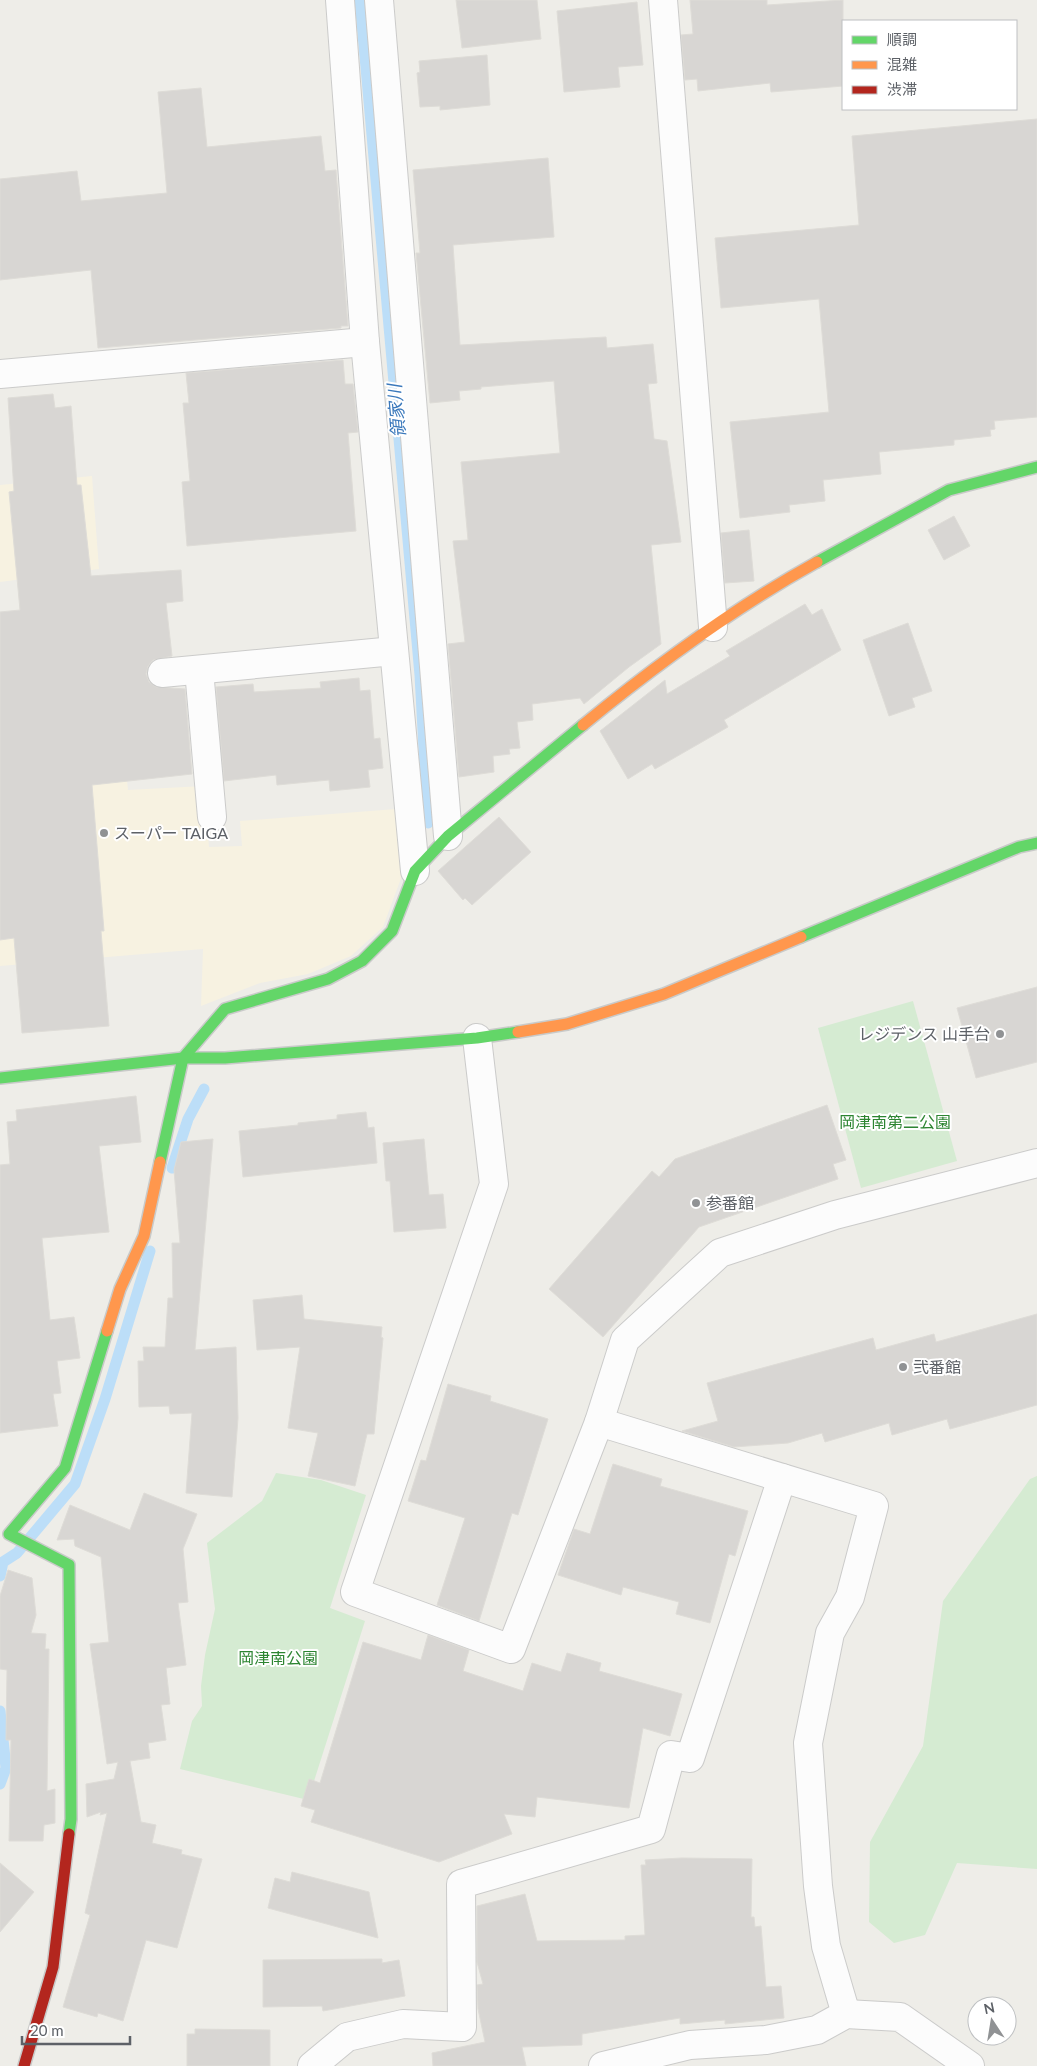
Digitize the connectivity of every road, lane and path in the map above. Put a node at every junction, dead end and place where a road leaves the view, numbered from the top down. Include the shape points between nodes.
1 (340, 0) edge
2 (379, 0) edge
3 (662, 0) edge
4 (365, 342) junction
5 (0, 374) edge
6 (1037, 467) edge
7 (713, 627) junction
8 (394, 651) junction
9 (199, 670) junction
10 (162, 673) dead end
11 (212, 817) dead end
12 (448, 836) junction
13 (1037, 843) edge
14 (415, 871) junction
15 (477, 1038) junction
16 (183, 1058) junction
17 (0, 1078) edge
18 (1037, 1163) edge
19 (599, 1422) junction
20 (782, 1478) junction
21 (4, 1535) edge
22 (846, 2014) junction
23 (24, 2066) edge
24 (312, 2066) edge
25 (603, 2066) edge
26 (970, 2066) edge

1 - 4 street
2 - 12 street
3 - 7 street
4 - 5 street
4 - 8 street
6 - 7 street via 949,490 800,572
7 - 12 street via 639,679
8 - 9 street
8 - 14 street
9 - 10 street
9 - 11 street
12 - 14 street
13 - 15 street via 1019,847 664,994 567,1024
14 - 16 street via 392,931 362,962 328,979 225,1009
15 - 16 street via 225,1058
15 - 19 street via 494,1184 355,1592 511,1648
16 - 17 street
16 - 21 street via 144,1236 120,1289 65,1468
18 - 19 street via 835,1215 720,1253 625,1340
19 - 20 street
20 - 22 street via 874,1506 850,1597 830,1633 808,1743 818,1886 826,1946
20 - 24 street via 690,1758 671,1755 651,1829 461,1884 462,2027 403,2024 347,2037
21 - 23 street via 69,1565 72,1819 53,1967
22 - 25 street via 817,2030 766,2040 690,2045
22 - 26 street via 900,2017

